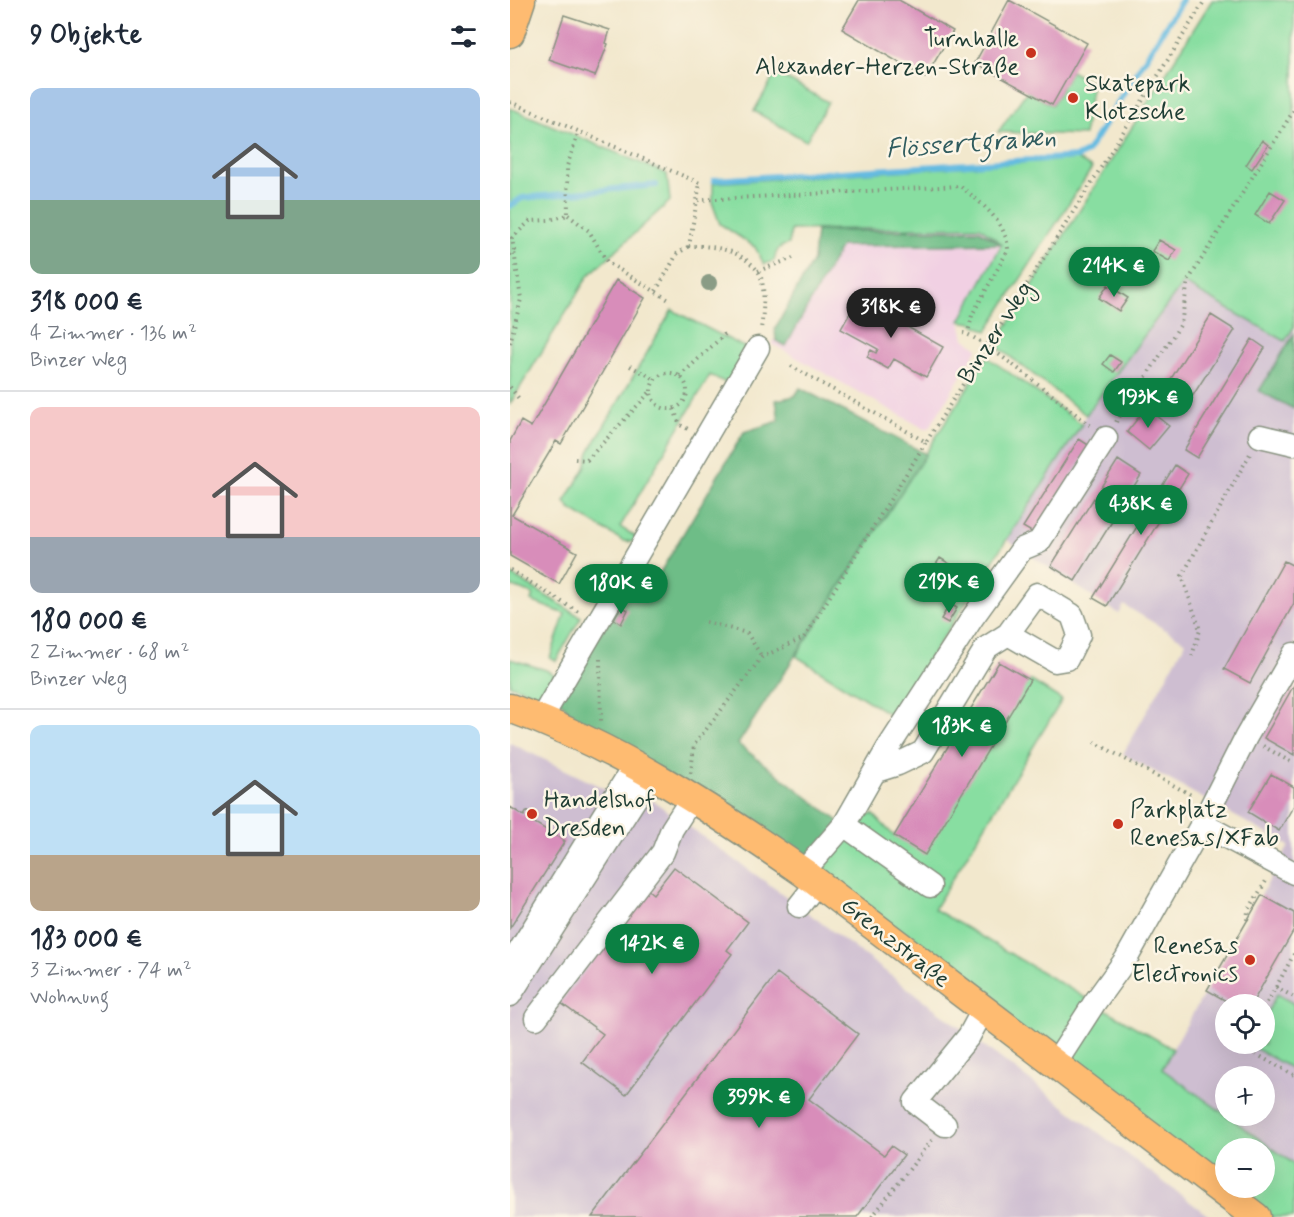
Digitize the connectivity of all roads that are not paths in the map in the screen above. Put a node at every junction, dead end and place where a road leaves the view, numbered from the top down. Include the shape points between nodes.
1 (521, 0) edge
2 (510, 33) edge
3 (758, 348) road end
4 (1260, 436) road end
5 (1106, 438) road end
6 (1294, 444) edge
7 (1008, 634) dead end
8 (1294, 654) edge
9 (510, 708) edge
10 (540, 719) junction
11 (643, 770) junction
12 (876, 771) junction
13 (690, 796) junction
14 (1202, 824) junction
15 (844, 825) junction
16 (1294, 873) edge
17 (810, 877) junction
18 (930, 885) dead end
19 (799, 906) dead end
20 (510, 966) edge
21 (510, 995) edge
22 (983, 1010) junction
23 (536, 1018) dead end
24 (1055, 1064) junction
25 (945, 1125) road end
26 (1256, 1217) edge

1 - 2 main road
3 - 10 street
4 - 6 street
5 - 12 street via 1039,542 1023,549 973,617
7 - 12 street via 986,648 923,752
8 - 14 street
9 - 10 main road, Grenzstraße
10 - 11 main road, Grenzstraße
11 - 13 main road, Grenzstraße
11 - 20 street
11 - 21 street
12 - 15 street
13 - 17 main road, Grenzstraße
13 - 23 street via 663,852
14 - 16 street
14 - 24 street via 1126,959
15 - 17 street
15 - 18 street
17 - 19 street
17 - 22 main road, Grenzstraße
22 - 24 main road, Grenzstraße
22 - 25 street via 969,1036 915,1102
24 - 26 main road, Grenzstraße

